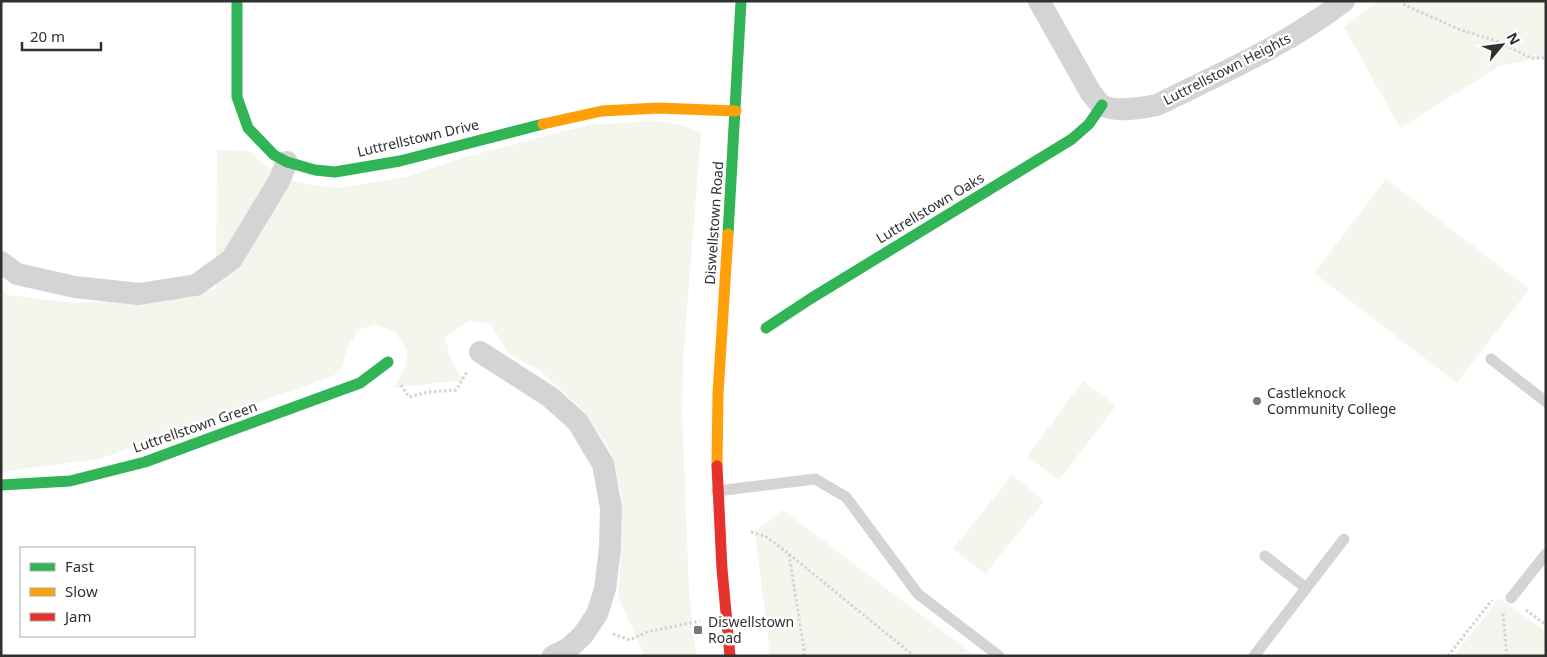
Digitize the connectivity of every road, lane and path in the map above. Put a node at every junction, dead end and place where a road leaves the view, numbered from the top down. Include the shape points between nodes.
1 (237, 1) edge
2 (741, 1) edge
3 (1039, 1) edge
4 (1344, 1) edge
5 (1399, 1) edge
6 (1546, 58) edge
7 (1102, 105) junction
8 (736, 111) junction
9 (287, 162) junction
10 (1, 262) edge
11 (766, 328) dead end
12 (480, 352) joint
13 (1491, 359) dead end
14 (388, 362) joint
15 (1546, 402) edge
16 (1, 485) edge
17 (717, 491) junction
18 (751, 532) dead end
19 (1344, 539) dead end
20 (789, 554) junction
21 (1546, 554) edge
22 (1265, 556) dead end
23 (1306, 588) junction
24 (1500, 590) junction
25 (1511, 598) junction
26 (726, 617) junction
27 (593, 620) junction
28 (1546, 625) edge
29 (553, 656) edge
30 (730, 656) edge
31 (805, 656) edge
32 (914, 656) edge
33 (999, 656) edge
34 (1254, 656) edge
35 (1448, 656) edge
36 (1507, 656) edge

1 - 9 street, Luttrellstown Drive via 237,97 248,128 274,155
2 - 8 street, Diswellstown Road
3 - 7 street via 1091,93
4 - 7 street, Luttrellstown Heights via 1289,39 1157,105 1134,109
5 - 6 path via 1531,58
7 - 11 street, Luttrellstown Oaks via 1089,124 1072,139
8 - 9 street, Luttrellstown Drive via 658,108 602,111 400,160 335,172
8 - 17 street, Diswellstown Road via 717,423
9 - 10 street via 232,259 196,285 140,294 75,287 17,274
12 - 14 path via 456,390 409,397
12 - 27 street via 550,397 578,422 603,464 611,508 610,548 605,589
13 - 15 lane
14 - 16 street, Luttrellstown Green via 360,383 145,462 70,481
17 - 26 street, Diswellstown Road
17 - 33 lane via 815,479 846,497 918,594
18 - 20 path via 765,536
19 - 23 lane
20 - 31 path
20 - 32 path
21 - 25 lane
22 - 23 lane
23 - 34 lane
24 - 25 path
24 - 35 path
24 - 36 path
25 - 28 path
26 - 27 path via 647,632 630,640 612,634
26 - 30 street, Diswellstown Road
27 - 29 street via 569,648

